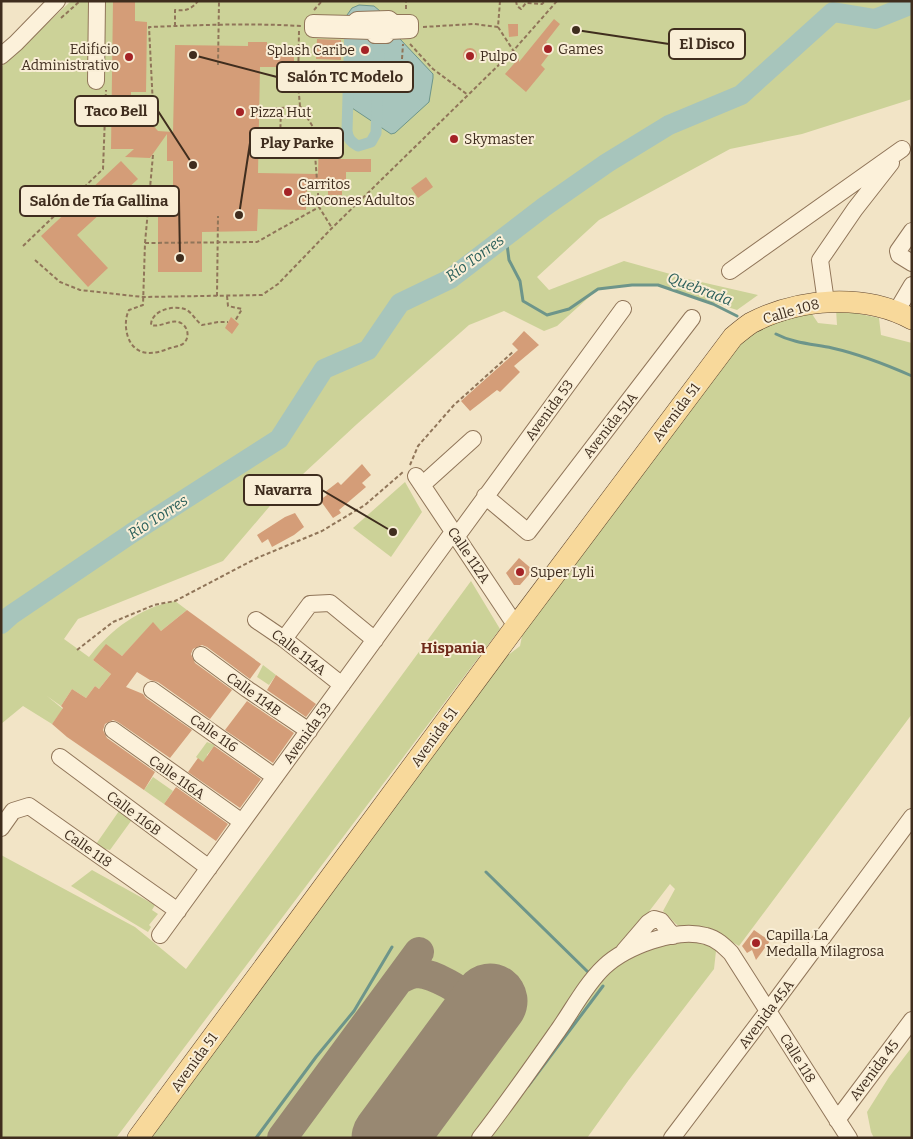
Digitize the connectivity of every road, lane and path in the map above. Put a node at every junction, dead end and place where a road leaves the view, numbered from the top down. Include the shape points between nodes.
1 (57, 1) edge
2 (97, 1) edge
3 (198, 1) edge
4 (219, 1) edge
5 (406, 1) edge
6 (500, 1) edge
7 (516, 1) edge
8 (545, 1) edge
9 (557, 1) edge
10 (412, 21) junction
11 (219, 24) junction
12 (174, 26) junction
13 (300, 26) junction
14 (308, 26) dead end
15 (498, 26) junction
16 (403, 43) dead end
17 (409, 43) dead end
18 (513, 51) junction
19 (1, 56) edge
20 (402, 59) dead end
21 (218, 65) dead end
22 (101, 86) joint
23 (468, 95) junction
24 (300, 106) junction
25 (260, 108) dead end
26 (281, 108) junction
27 (154, 126) dead end
28 (314, 142) junction
29 (152, 155) dead end
30 (849, 186) junction
31 (863, 199) junction
32 (319, 207) junction
33 (218, 216) dead end
34 (332, 228) junction
35 (912, 231) edge
36 (145, 242) junction
37 (217, 242) junction
38 (23, 246) dead end
39 (35, 260) dead end
40 (912, 263) edge
41 (730, 271) dead end
42 (912, 285) edge
43 (217, 296) junction
44 (227, 296) junction
45 (143, 297) junction
46 (826, 302) junction
47 (623, 309) dead end
48 (904, 315) edge
49 (692, 318) dead end
50 (235, 321) dead end
51 (228, 322) dead end
52 (733, 337) joint
53 (514, 351) dead end
54 (473, 439) dead end
55 (485, 496) junction
56 (455, 534) junction
57 (256, 620) dead end
58 (516, 626) junction
59 (284, 639) junction
60 (375, 640) junction
61 (77, 650) dead end
62 (201, 655) dead end
63 (342, 685) junction
64 (152, 690) dead end
65 (113, 730) dead end
66 (309, 731) junction
67 (60, 757) dead end
68 (275, 777) junction
69 (912, 817) edge
70 (242, 822) junction
71 (1, 828) edge
72 (209, 868) junction
73 (178, 911) junction
74 (160, 935) dead end
75 (768, 1012) junction
76 (912, 1020) edge
77 (837, 1120) junction
78 (138, 1138) edge
79 (480, 1138) edge
80 (672, 1138) edge
81 (849, 1138) edge

1 - 19 street
2 - 22 street
3 - 12 path via 187,10 175,10
4 - 11 path
5 - 10 path
6 - 15 path
7 - 8 path via 521,9 526,3 542,4
9 - 18 path
10 - 10 street, bridge via 313,23 313,29 372,31 375,35 386,35 389,31 410,30
10 - 15 path
11 - 12 path
11 - 13 path
11 - 21 path
12 - 27 path via 149,27
13 - 14 path
13 - 24 path
15 - 18 path
16 - 20 path
17 - 23 path via 433,69
18 - 23 path
22 - 38 path via 103,169
23 - 34 path
24 - 26 path
24 - 28 path via 313,127
25 - 26 path
26 - 28 path via 280,142
28 - 32 path
29 - 36 path
30 - 31 street via 860,192
30 - 31 street via 902,149
30 - 41 street
31 - 46 street via 820,260
32 - 34 path
32 - 37 path via 257,242
33 - 37 path
34 - 44 path via 278,284 262,295
35 - 40 street via 898,251
36 - 37 path
36 - 45 path
37 - 43 path
39 - 45 path via 60,282 80,290
42 - 48 street
43 - 44 path
43 - 45 path
44 - 50 path via 228,306 242,309
45 - 51 path via 143,305 129,310 126,316 128,337 140,352 158,354 186,341 188,333 183,324 173,321 151,325 152,319 163,309 181,308 202,325
46 - 48 main road, Calle 108 via 861,303
46 - 52 main road, Calle 108 via 769,315
47 - 55 street, Avenida 53
49 - 55 street, Avenida 51A via 528,532
52 - 58 main road, Avenida 51
53 - 61 path via 454,405 418,446 409,467 365,505 322,531 257,558 175,602 154,605 113,622
54 - 56 street, Calle 112A via 419,480
55 - 56 street, Avenida 53
56 - 58 street, Calle 112A
56 - 60 street, Avenida 53
57 - 59 street, Calle 114A
58 - 78 main road, Avenida 51
59 - 60 street via 310,604 330,603
59 - 63 street, Calle 114A
60 - 63 street, Avenida 53
62 - 66 street, Calle 114B
63 - 66 street, Avenida 53
64 - 68 street, Calle 116
65 - 70 street, Calle 116A
66 - 68 street, Avenida 53
67 - 72 street, Calle 116B
68 - 70 street, Avenida 53
69 - 75 street, Avenida 45A
70 - 72 street, Avenida 53
71 - 73 street, Calle 118 via 13,811 29,806
72 - 73 street, Avenida 53
73 - 74 street, Avenida 53
75 - 77 street, Calle 118
75 - 79 street, Calle 118 via 731,953 707,936 672,936 623,952 603,968 588,987 519,1088
75 - 80 street, Avenida 45A
76 - 77 street, Avenida 45
77 - 81 street, Calle 118

